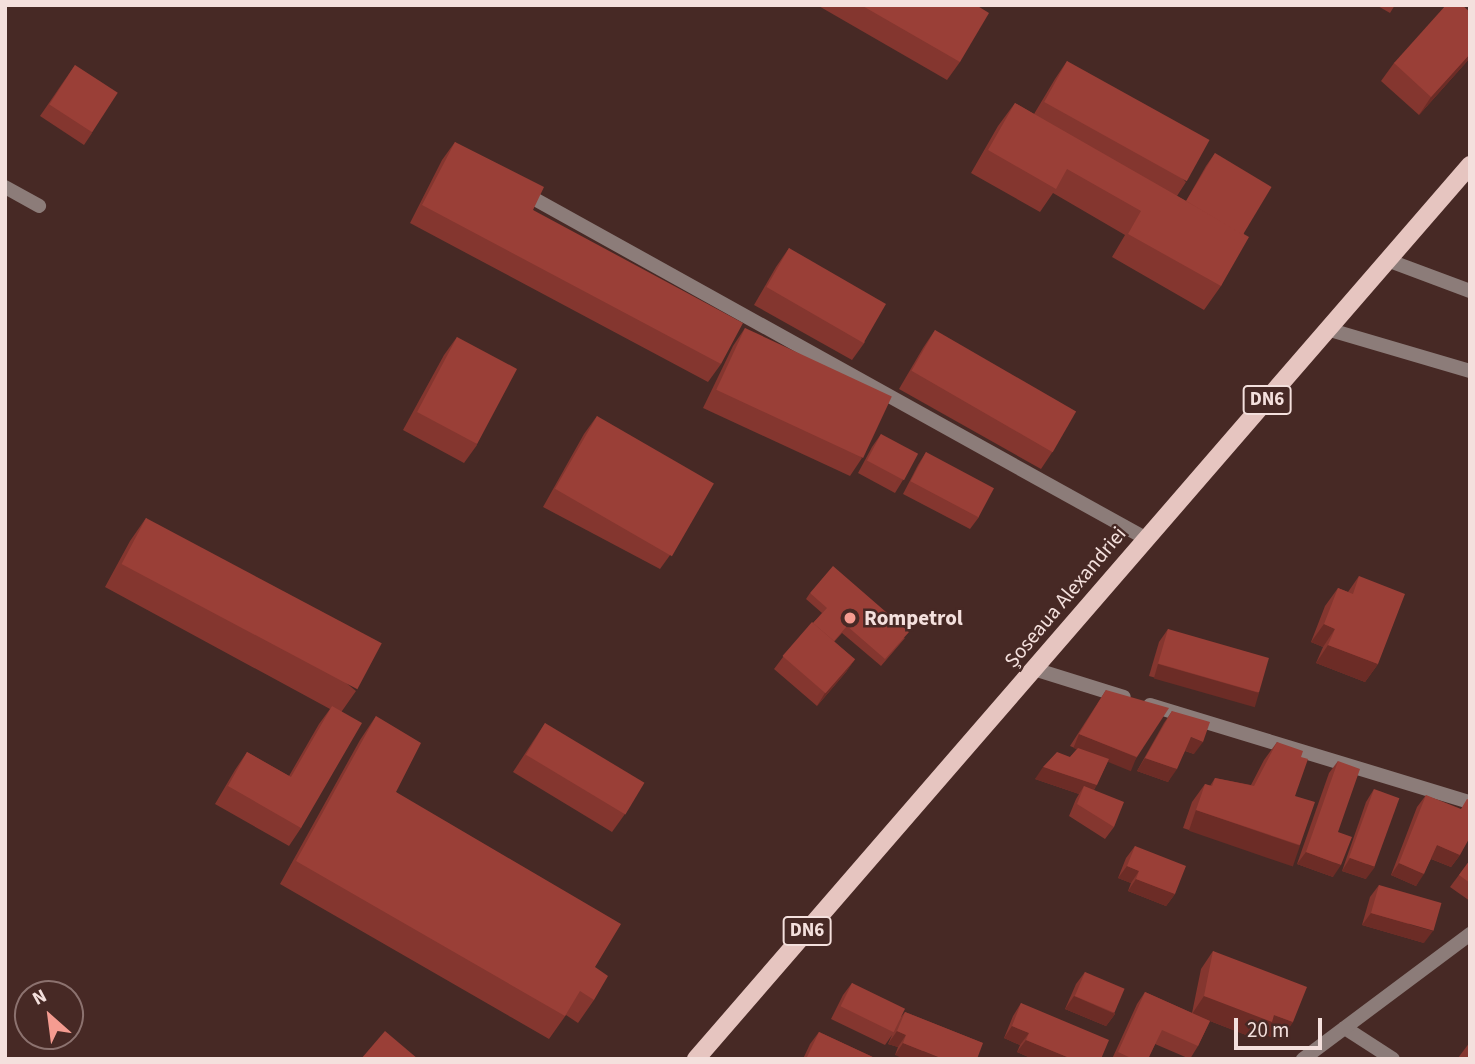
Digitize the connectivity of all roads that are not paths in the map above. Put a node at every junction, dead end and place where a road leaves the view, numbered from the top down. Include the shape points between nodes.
1 (1470, 165) edge
2 (510, 185) edge
3 (5, 187) edge
4 (39, 206) dead end
5 (1387, 260) junction
6 (1470, 291) edge
7 (1328, 329) junction
8 (1470, 371) edge
9 (1145, 538) junction
10 (1034, 669) junction
11 (1470, 802) edge
12 (1470, 934) edge
13 (1345, 1028) junction
14 (696, 1059) edge
15 (1303, 1059) edge
16 (1393, 1059) edge

1 - 5 main road, Șoseaua Alexandriei / DN6
2 - 9 street
3 - 4 street
5 - 6 street
5 - 7 main road, Șoseaua Alexandriei / DN6
7 - 8 street
7 - 9 main road, Șoseaua Alexandriei / DN6
9 - 10 main road, Șoseaua Alexandriei / DN6
10 - 11 street
10 - 14 main road, Șoseaua Alexandriei / DN6
12 - 13 street
13 - 15 street
13 - 16 street

